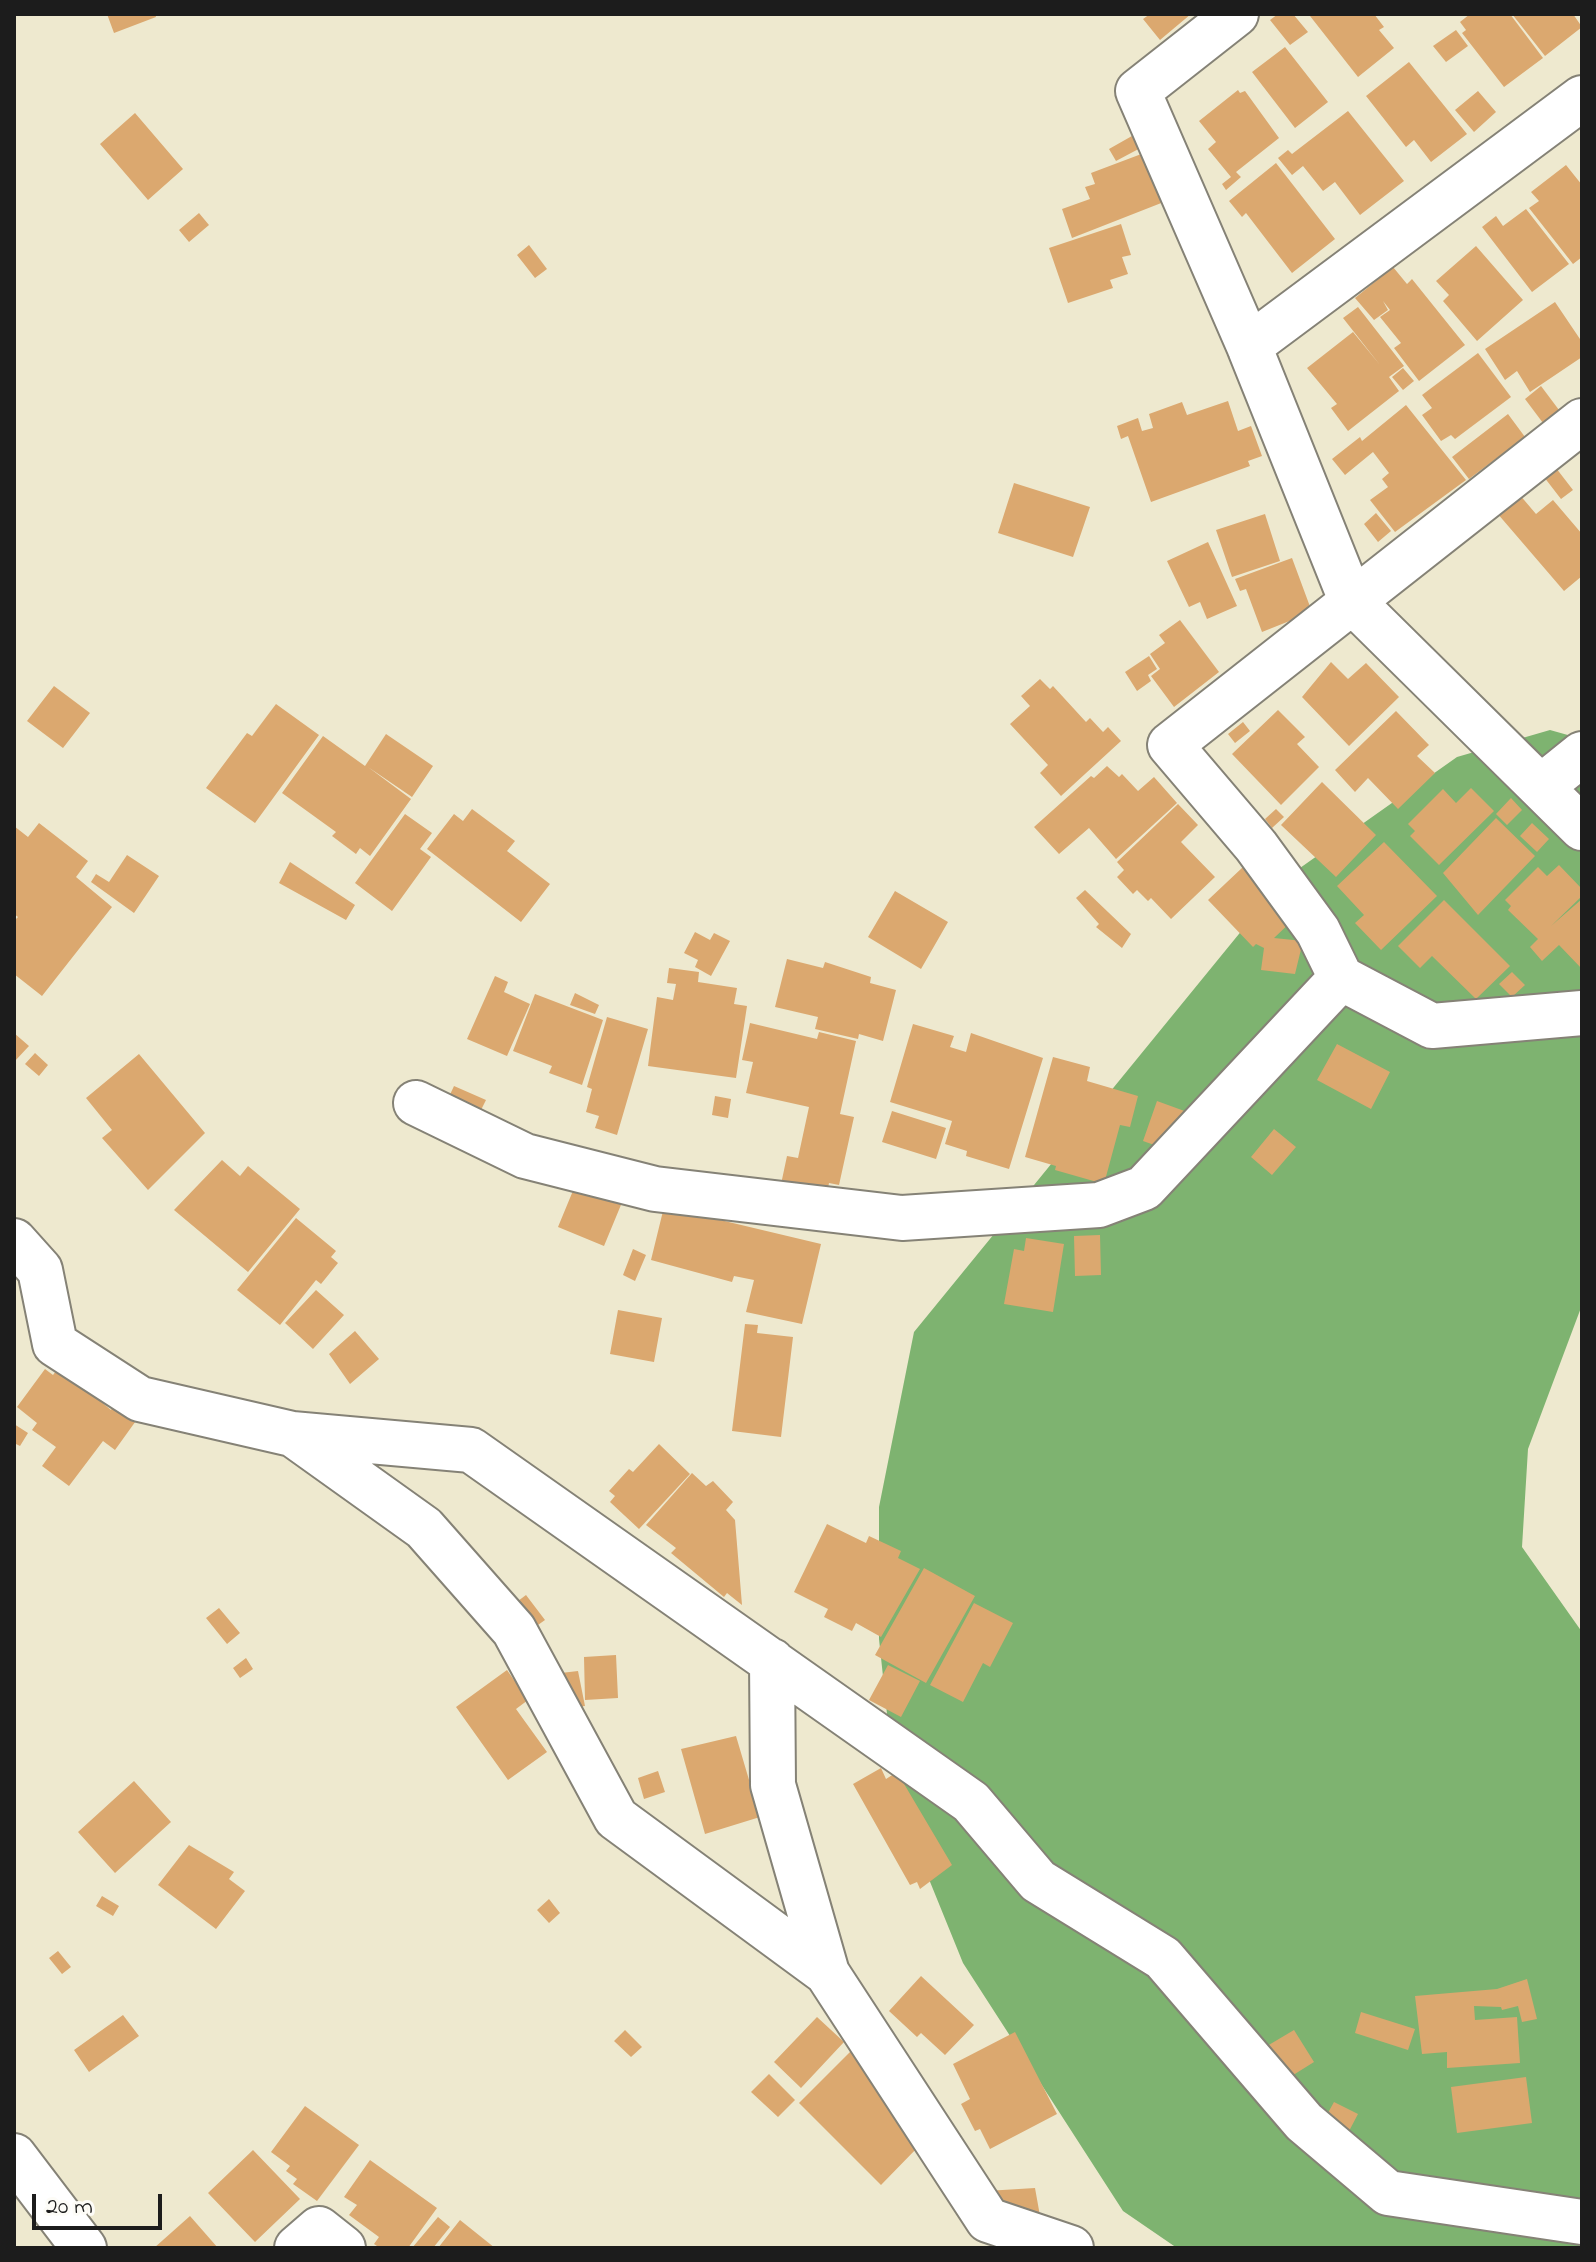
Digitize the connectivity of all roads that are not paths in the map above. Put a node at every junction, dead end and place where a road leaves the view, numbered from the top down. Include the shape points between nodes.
1 (1236, 14) edge
2 (1582, 98) edge
3 (1249, 346) junction
4 (1582, 421) edge
5 (1351, 600) junction
6 (1582, 754) edge
7 (1541, 787) junction
8 (1582, 828) edge
9 (1341, 978) junction
10 (1582, 1013) edge
11 (416, 1103) dead end
12 (14, 1241) edge
13 (292, 1434) junction
14 (772, 1661) junction
15 (827, 1973) junction
16 (14, 2156) edge
17 (1582, 2222) edge
18 (84, 2248) edge
19 (297, 2248) edge
20 (343, 2248) edge
21 (1071, 2248) edge

1 - 3 street via 1138,91
2 - 3 street
3 - 5 street
4 - 5 street
5 - 7 street
5 - 9 street via 1170,745 1256,846 1318,931
6 - 7 street
7 - 8 street
9 - 10 street via 1432,1026
9 - 11 street via 1144,1188 1099,1205 902,1218 655,1189 525,1156
12 - 13 street via 40,1270 55,1344 140,1399
13 - 14 street via 471,1450
13 - 15 street via 424,1528 514,1630 616,1818
14 - 15 street via 773,1785
14 - 17 street via 971,1802 1038,1881 1163,1958 1304,2122 1388,2193
15 - 21 street via 988,2220
16 - 18 street
19 - 20 street via 319,2229

